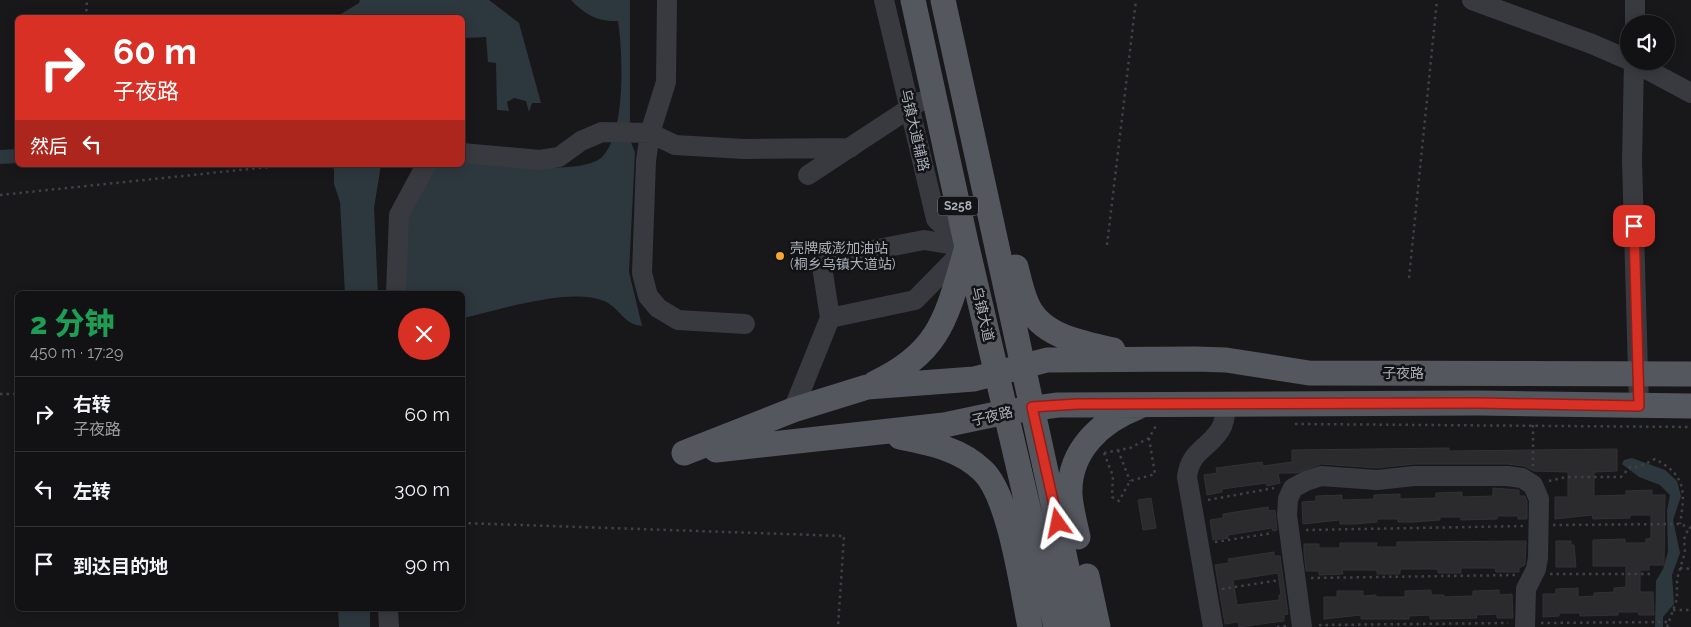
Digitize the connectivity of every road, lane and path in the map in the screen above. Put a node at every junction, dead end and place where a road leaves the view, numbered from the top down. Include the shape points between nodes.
1 (87, 0) edge
2 (667, 0) edge
3 (884, 0) edge
4 (1136, 0) edge
5 (1437, 0) edge
6 (1472, 0) edge
7 (1635, 0) edge
8 (945, 8) edge
9 (915, 11) edge
10 (86, 15) edge
11 (1634, 15) edge
12 (1620, 56) edge
13 (1632, 70) edge
14 (1649, 70) edge
15 (961, 78) junction
16 (934, 93) junction
17 (1691, 93) edge
18 (910, 108) junction
19 (650, 133) junction
20 (850, 148) junction
21 (465, 153) edge
22 (269, 167) dead end
23 (425, 167) edge
24 (808, 175) dead end
25 (0, 195) edge
26 (1107, 245) dead end
27 (967, 248) junction
28 (1408, 278) dead end
29 (396, 291) edge
30 (830, 318) junction
31 (745, 324) dead end
32 (1157, 359) junction
33 (1022, 366) junction
34 (996, 374) junction
35 (1638, 374) junction
36 (1691, 374) edge
37 (867, 387) junction
38 (0, 394) edge
39 (15, 394) edge
40 (1146, 404) junction
41 (1226, 404) junction
42 (1639, 406) junction
43 (1691, 406) edge
44 (1032, 407) junction
45 (793, 410) junction
46 (1006, 412) junction
47 (1166, 424) dead end
48 (1290, 424) dead end
49 (1533, 426) junction
50 (1691, 427) edge
51 (878, 433) junction
52 (1150, 438) junction
53 (1118, 450) junction
54 (1080, 453) junction
55 (1104, 453) junction
56 (1130, 481) junction
57 (1534, 485) junction
58 (1293, 488) junction
59 (1191, 503) junction
60 (465, 523) edge
61 (1680, 524) junction
62 (1538, 526) junction
63 (1690, 528) edge
64 (1290, 530) junction
65 (1198, 544) junction
66 (1680, 568) junction
67 (1691, 569) edge
68 (1533, 574) junction
69 (1652, 574) dead end
70 (1296, 577) junction
71 (1207, 592) junction
72 (1673, 610) junction
73 (1691, 610) edge
74 (388, 611) edge
75 (1668, 622) junction
76 (1525, 625) edge
77 (1302, 626) edge
78 (389, 627) edge
79 (838, 627) edge
80 (1030, 627) edge
81 (1056, 627) edge
82 (1080, 627) edge
83 (1098, 627) edge
84 (1212, 627) edge
85 (1278, 627) edge
86 (1667, 627) edge

1 - 10 path
2 - 19 street via 666,82
3 - 18 street, 乌镇大道辅路
4 - 26 path
5 - 28 path
6 - 12 street
7 - 11 street
8 - 9 main road
8 - 15 main road, 乌镇大道 / S258
9 - 16 main road, 乌镇大道 / S258
13 - 35 street
14 - 17 street
15 - 32 main road via 974,96 981,117 1012,255 1028,306 1037,319 1064,337 1080,343
15 - 33 main road, 乌镇大道 / S258
16 - 18 street
16 - 27 main road, 乌镇大道 / S258
18 - 20 street
18 - 27 street, 乌镇大道辅路 via 936,219
19 - 20 street via 675,145
19 - 21 street via 602,132 581,141 559,157 540,160
19 - 31 street via 642,273 648,296 658,308 678,320
20 - 24 street
22 - 25 path
23 - 29 street via 399,215
27 - 30 street via 915,300
27 - 30 street via 924,240 821,260
27 - 34 main road, 乌镇大道 / S258
27 - 37 main road via 950,309 928,347 913,362
30 - 45 street
32 - 33 main road, 子夜路 via 1047,360
32 - 35 main road, 子夜路 via 1226,360 1308,373
33 - 34 main road, 子夜路
33 - 44 main road, 乌镇大道 / S258
34 - 37 main road, 子夜路 via 954,381
34 - 46 main road, 乌镇大道 / S258
35 - 36 main road, 子夜路
35 - 42 street
37 - 45 main road, 子夜路
38 - 39 path
40 - 41 main road, 子夜路
40 - 44 main road, 子夜路
40 - 54 main road via 1113,418 1089,438
41 - 42 main road, 子夜路
41 - 59 street via 1221,429 1188,465
42 - 43 main road, 子夜路
44 - 46 main road, 子夜路
44 - 82 main road, 乌镇大道 / S258
45 - 51 main road, 子夜路 via 684,453
46 - 51 main road, 子夜路 via 944,425
46 - 81 main road, 乌镇大道 / S258
47 - 52 path via 1157,424
48 - 49 path
49 - 50 path
49 - 57 path
51 - 80 main road via 953,450 991,480 999,495 1008,528
52 - 53 path
52 - 56 path via 1155,474
53 - 55 path
53 - 56 path
54 - 55 path
54 - 83 main road via 1074,467 1070,494
55 - 56 path via 1113,476 1112,496 1119,501
57 - 58 street via 1522,478 1507,476 1414,476 1377,480 1321,476
57 - 61 path via 1566,477 1621,477 1630,467 1655,459 1678,476 1683,487
57 - 62 street via 1539,500
58 - 59 path
58 - 64 street via 1288,499
59 - 65 street
60 - 79 path via 844,536
61 - 62 path
61 - 63 path
62 - 64 path
62 - 68 street via 1538,558
63 - 66 path via 1684,539
64 - 65 path
64 - 70 street
65 - 71 street
66 - 67 path
66 - 72 path
68 - 69 path
68 - 70 path
68 - 76 street via 1526,588
70 - 71 path
70 - 77 street
71 - 84 street
72 - 73 path
72 - 75 path
74 - 78 street
75 - 76 path
75 - 86 path
76 - 77 path
77 - 85 path

